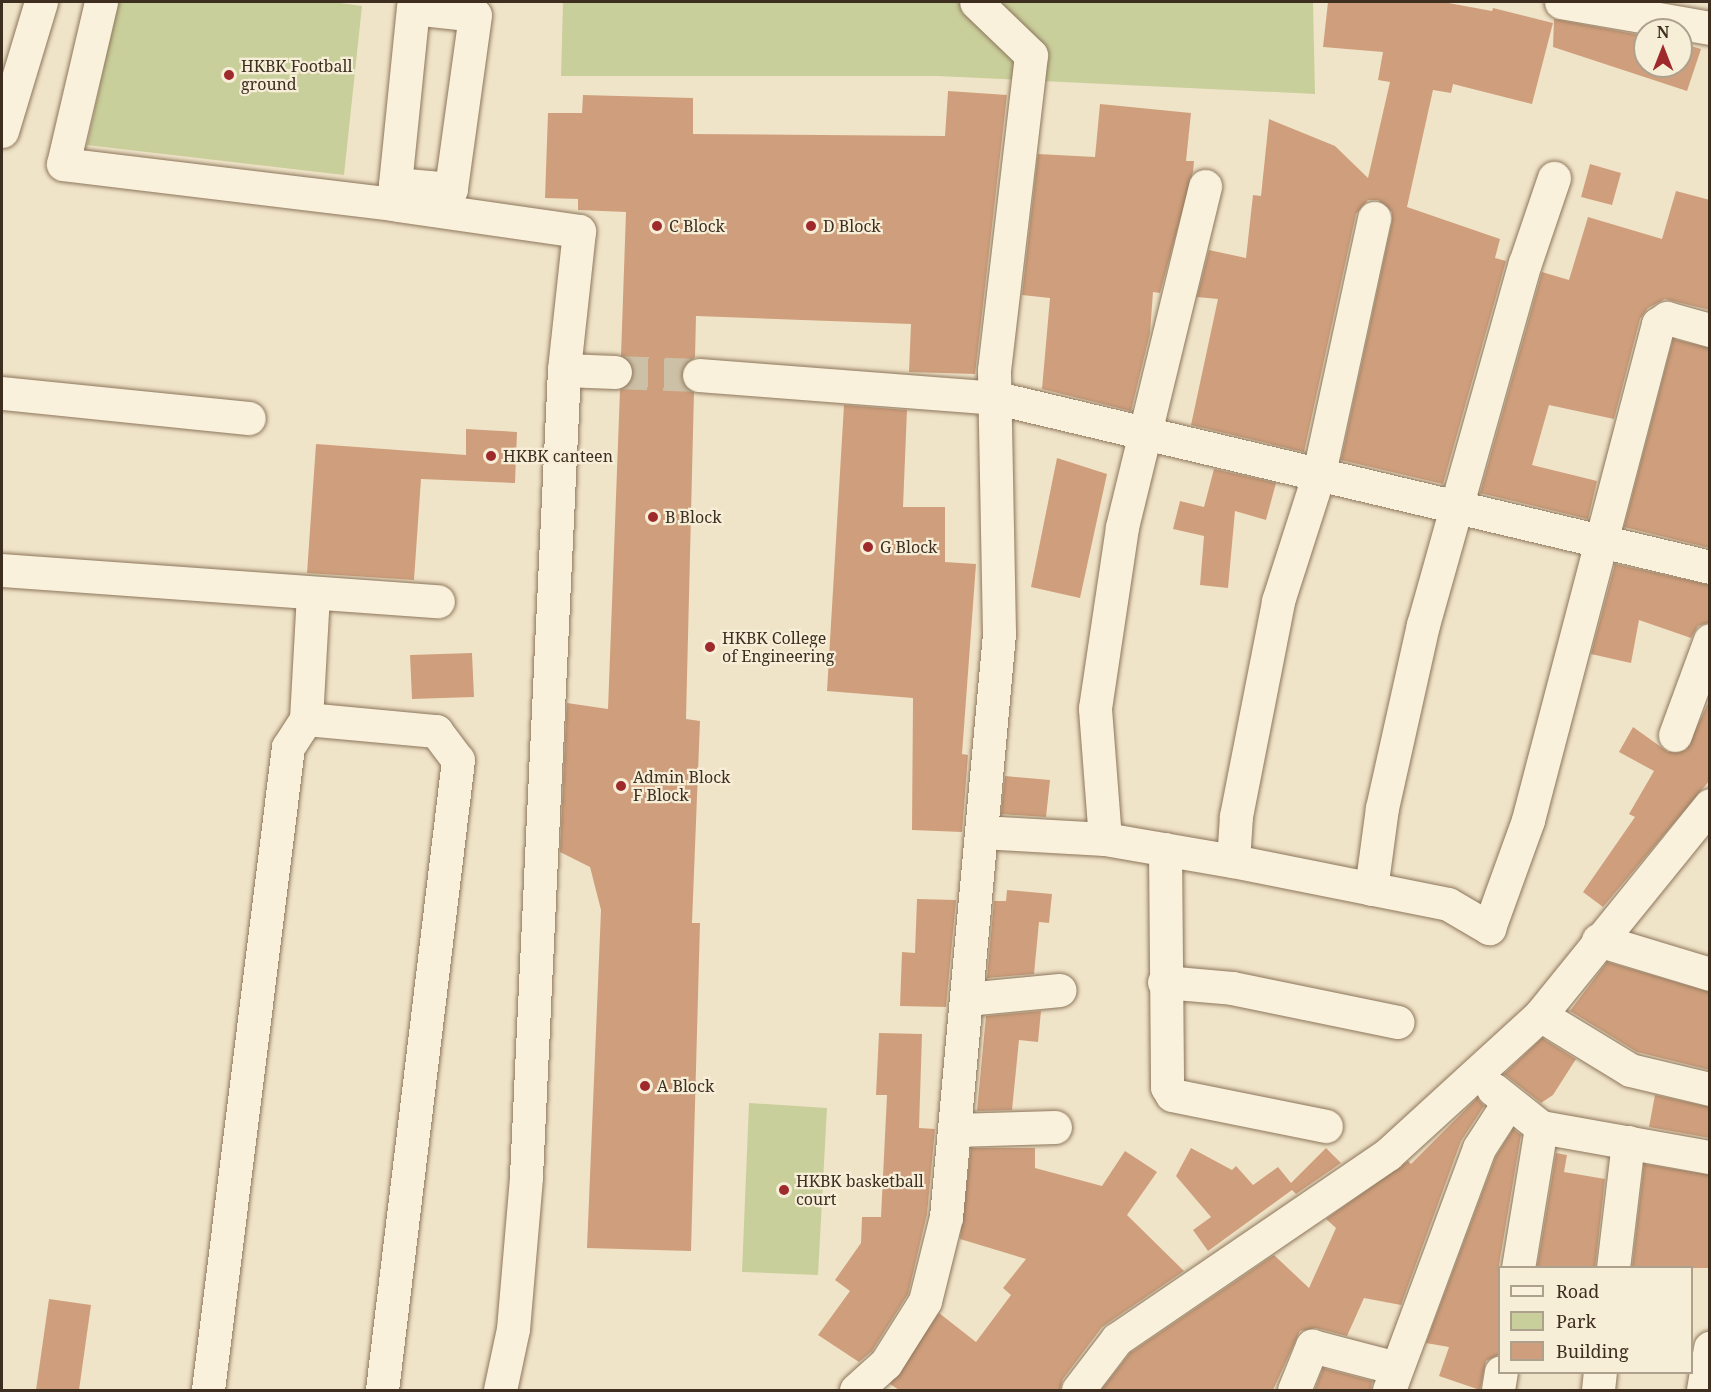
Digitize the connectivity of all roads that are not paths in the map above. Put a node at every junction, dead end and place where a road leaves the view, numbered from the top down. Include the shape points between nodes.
1 (41, 2) edge
2 (101, 2) edge
3 (976, 2) edge
4 (1561, 2) edge
5 (1692, 18) edge
6 (2, 132) edge
7 (1554, 178) dead end
8 (1205, 186) dead end
9 (394, 194) junction
10 (1374, 218) dead end
11 (1710, 330) edge
12 (564, 370) junction
13 (615, 372) tunnel mouth
14 (699, 375) tunnel mouth
15 (2, 393) edge
16 (997, 398) junction
17 (249, 418) dead end
18 (1147, 436) junction
19 (1319, 473) junction
20 (1457, 506) junction
21 (1601, 541) junction
22 (1710, 567) edge
23 (2, 570) edge
24 (313, 592) junction
25 (438, 602) dead end
26 (1710, 640) edge
27 (306, 719) junction
28 (1676, 735) dead end
29 (1710, 805) edge
30 (981, 832) junction
31 (1105, 839) junction
32 (1165, 849) junction
33 (1233, 861) junction
34 (1371, 889) junction
35 (1598, 940) junction
36 (1710, 974) edge
37 (1164, 982) junction
38 (1060, 990) dead end
39 (966, 999) junction
40 (1540, 1015) junction
41 (1398, 1022) dead end
42 (1476, 1074) junction
43 (1710, 1089) edge
44 (1508, 1104) junction
45 (1326, 1126) dead end
46 (1055, 1127) dead end
47 (1541, 1127) junction
48 (954, 1130) junction
49 (1628, 1142) junction
50 (1710, 1157) edge
51 (1518, 1266) edge
52 (1613, 1266) edge
53 (1710, 1348) edge
54 (1501, 1374) edge
55 (1600, 1374) edge
56 (1393, 1379) edge
57 (208, 1390) edge
58 (382, 1390) edge
59 (500, 1390) edge
60 (856, 1390) edge
61 (1078, 1390) edge
62 (1294, 1390) edge
63 (1498, 1390) edge
64 (1598, 1390) edge
65 (1703, 1390) edge

1 - 6 street
2 - 9 street via 63,164
3 - 16 street via 1031,55 994,370
4 - 5 street
7 - 20 street via 1525,263
8 - 18 street
9 - 9 street via 413,8 475,15 451,189
9 - 12 street via 579,231
10 - 19 street
11 - 21 street via 1667,318 1658,324
12 - 13 street
12 - 59 street via 526,1176 513,1329
14 - 16 street
15 - 17 street
16 - 18 street
16 - 30 street via 999,633
18 - 19 street
18 - 31 street via 1122,527 1095,708
19 - 20 street
19 - 33 street via 1278,602 1236,816
20 - 21 street
20 - 34 street via 1382,808
21 - 22 street
21 - 34 street via 1528,820 1489,928 1448,904
23 - 24 street
24 - 25 street
24 - 27 street
26 - 28 street
27 - 57 street via 288,747
27 - 58 street via 436,731 458,760
29 - 35 street
30 - 31 street
30 - 39 street
31 - 32 street
32 - 33 street
32 - 37 street
33 - 34 street
35 - 36 street
35 - 40 street
37 - 41 street via 1232,988
37 - 45 street via 1167,1087 1172,1095
38 - 39 street
39 - 48 street
40 - 42 street
40 - 43 street via 1630,1070
42 - 44 street
42 - 61 street via 1388,1154 1117,1339
44 - 47 street
44 - 56 street via 1479,1148
46 - 48 street
47 - 49 street
47 - 51 street
48 - 60 street via 946,1217 925,1301 886,1364
49 - 50 street
49 - 52 street
53 - 65 street
54 - 63 street
55 - 64 street
56 - 62 street via 1312,1346

